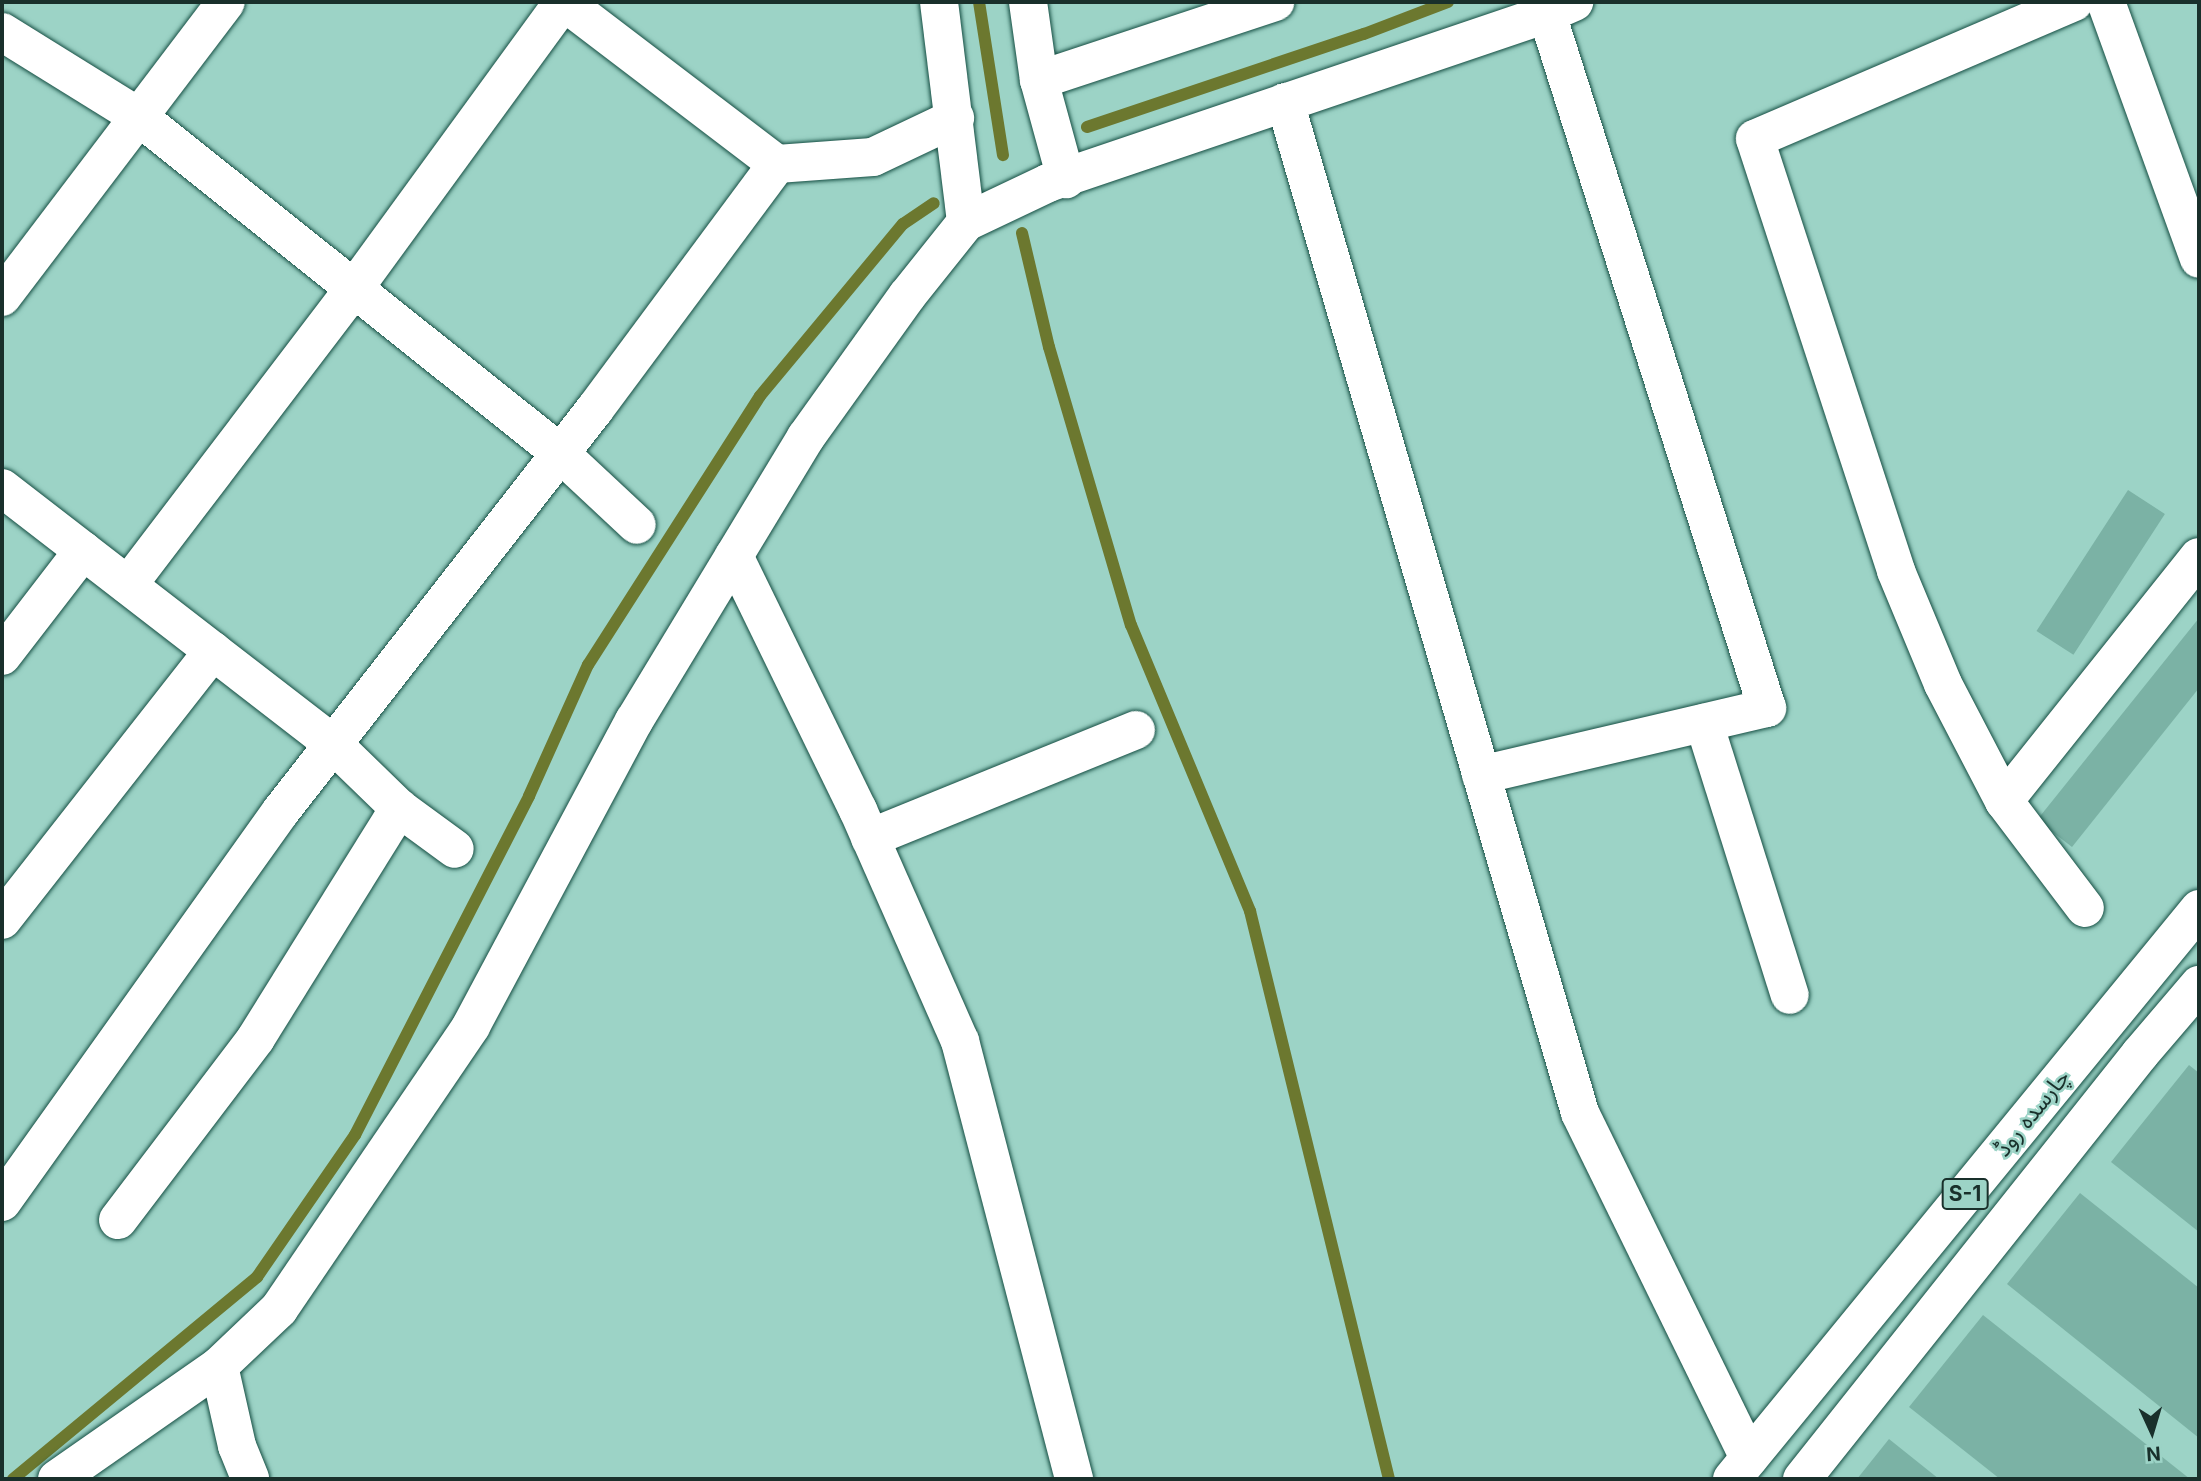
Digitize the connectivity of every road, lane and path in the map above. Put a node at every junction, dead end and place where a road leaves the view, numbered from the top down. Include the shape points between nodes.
1 (226, 2) edge
2 (563, 2) edge
3 (939, 2) edge
4 (1028, 2) edge
5 (1275, 2) edge
6 (2074, 2) edge
7 (2106, 2) edge
8 (1560, 8) edge
9 (2, 32) edge
10 (1039, 80) junction
11 (1285, 102) junction
12 (139, 117) junction
13 (955, 118) junction
14 (777, 164) junction
15 (1066, 179) junction
16 (966, 222) junction
17 (2199, 259) edge
18 (353, 290) junction
19 (2, 297) edge
20 (560, 453) junction
21 (2, 488) edge
22 (637, 525) dead end
23 (83, 551) junction
24 (734, 556) junction
25 (2199, 557) edge
26 (128, 585) junction
27 (213, 651) junction
28 (2, 656) edge
29 (1704, 723) junction
30 (1136, 730) dead end
31 (333, 744) junction
32 (1481, 775) junction
33 (2004, 801) junction
34 (399, 808) junction
35 (870, 838) junction
36 (455, 849) dead end
37 (2085, 908) dead end
38 (2199, 909) edge
39 (2, 920) edge
40 (2199, 985) edge
41 (1790, 995) dead end
42 (2, 1202) edge
43 (118, 1220) dead end
44 (219, 1366) junction
45 (1740, 1469) edge
46 (57, 1479) edge
47 (249, 1479) edge
48 (1074, 1479) edge
49 (1802, 1479) edge

1 - 12 street
2 - 14 street
2 - 18 street
3 - 13 street
4 - 10 street
5 - 10 street
6 - 33 street via 1755,139 1896,571 1943,684
7 - 17 street
8 - 11 street
8 - 29 street via 1767,708
9 - 12 street
10 - 15 street
11 - 15 street
11 - 32 street
12 - 18 street
12 - 19 street
13 - 14 street via 873,157
13 - 16 street
14 - 20 street
15 - 16 street
16 - 24 street via 806,437
18 - 20 street
18 - 26 street
20 - 22 street
20 - 31 street
21 - 23 street
23 - 26 street
23 - 28 street
24 - 35 street
24 - 44 street via 634,721 471,1026 279,1310
25 - 33 street
26 - 27 street
27 - 31 street
27 - 39 street
29 - 32 street
29 - 41 street
30 - 35 street
31 - 34 street
31 - 42 street
32 - 45 street via 1580,1113
33 - 37 street
34 - 36 street
34 - 43 street via 256,1038
35 - 48 street via 960,1041
38 - 45 street, چارسدہ روڈ / S-1
40 - 49 street, چارسدہ روڈ / S-1
44 - 46 street
44 - 47 street

